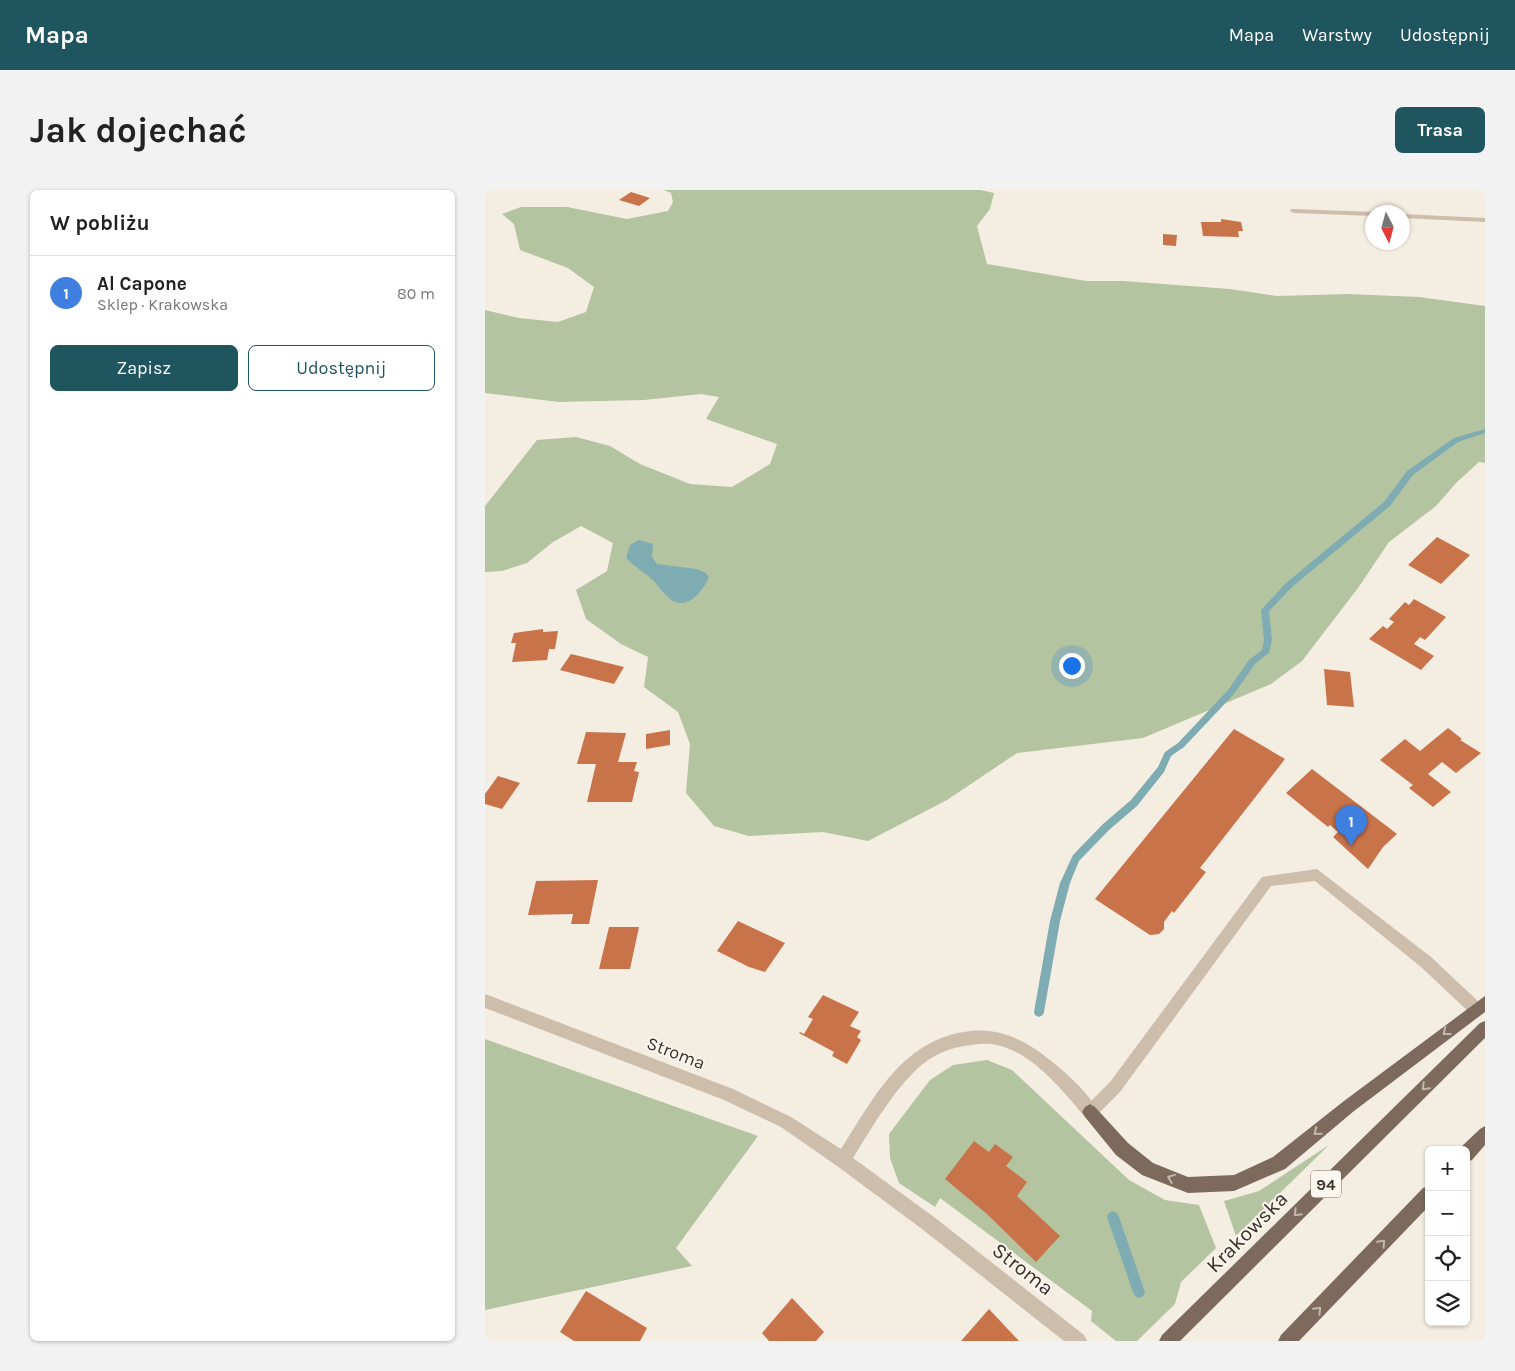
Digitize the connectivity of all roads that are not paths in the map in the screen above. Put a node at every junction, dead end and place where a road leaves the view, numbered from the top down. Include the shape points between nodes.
1 (1294, 211) dead end
2 (1365, 214) edge
3 (1410, 216) edge
4 (1485, 220) edge
5 (485, 1001) edge
6 (1481, 1006) edge
7 (1485, 1028) edge
8 (1090, 1112) junction
9 (1485, 1134) edge
10 (1470, 1150) edge
11 (843, 1160) junction
12 (1425, 1198) edge
13 (1078, 1341) edge
14 (1168, 1341) edge
15 (1287, 1341) edge

1 - 2 street
3 - 4 street
5 - 11 street, Stroma via 729,1094 786,1122
6 -> 8 main road via 1279,1163 1234,1182 1187,1184 1148,1169 1122,1149
6 - 8 street via 1317,875 1267,881 1115,1088
7 -> 14 main road, Krakowska / 94
8 - 11 street via 1062,1079 1013,1044 995,1037 955,1040 929,1051 906,1069 871,1115
9 - 10 main road
11 - 13 street, Stroma
15 -> 12 main road

